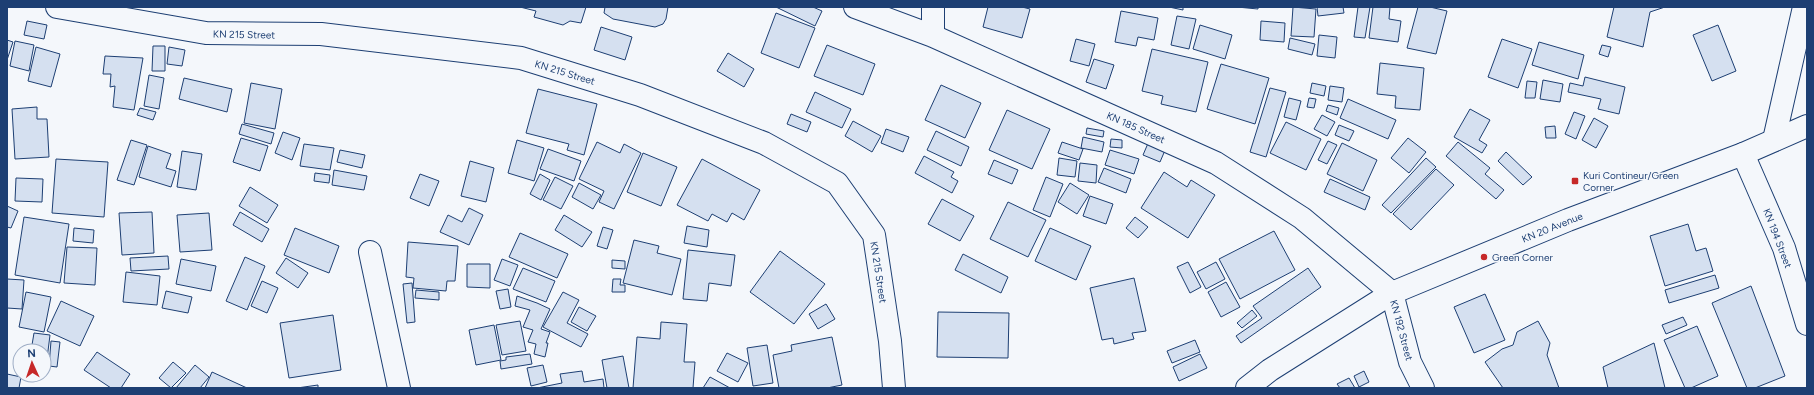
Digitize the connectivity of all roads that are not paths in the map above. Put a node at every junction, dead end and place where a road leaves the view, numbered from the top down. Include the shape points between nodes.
1 (57, 7) edge
2 (855, 7) edge
3 (933, 7) edge
4 (1804, 7) edge
5 (933, 36) junction
6 (1807, 126) edge
7 (1774, 140) junction
8 (1743, 154) junction
9 (370, 252) dead end
10 (1392, 293) junction
11 (1807, 324) edge
12 (399, 388) edge
13 (894, 388) edge
14 (1247, 388) edge
15 (1423, 388) edge

1 - 13 street, KN 215 Street via 206,33 321,34 521,58 640,94 764,143 837,183 874,235 890,341
2 - 5 street, KN 185 Street
3 - 5 street
4 - 7 street
5 - 10 street, KN 185 Street via 1216,163 1302,218
6 - 7 street, KN 20 Avenue
7 - 8 street, KN 20 Avenue
8 - 10 street, KN 20 Avenue via 1568,220
8 - 11 street, KN 194 Street via 1784,248
9 - 12 street
10 - 14 street, KN 20 Avenue via 1270,370
10 - 15 street, KN 192 Street via 1410,362

